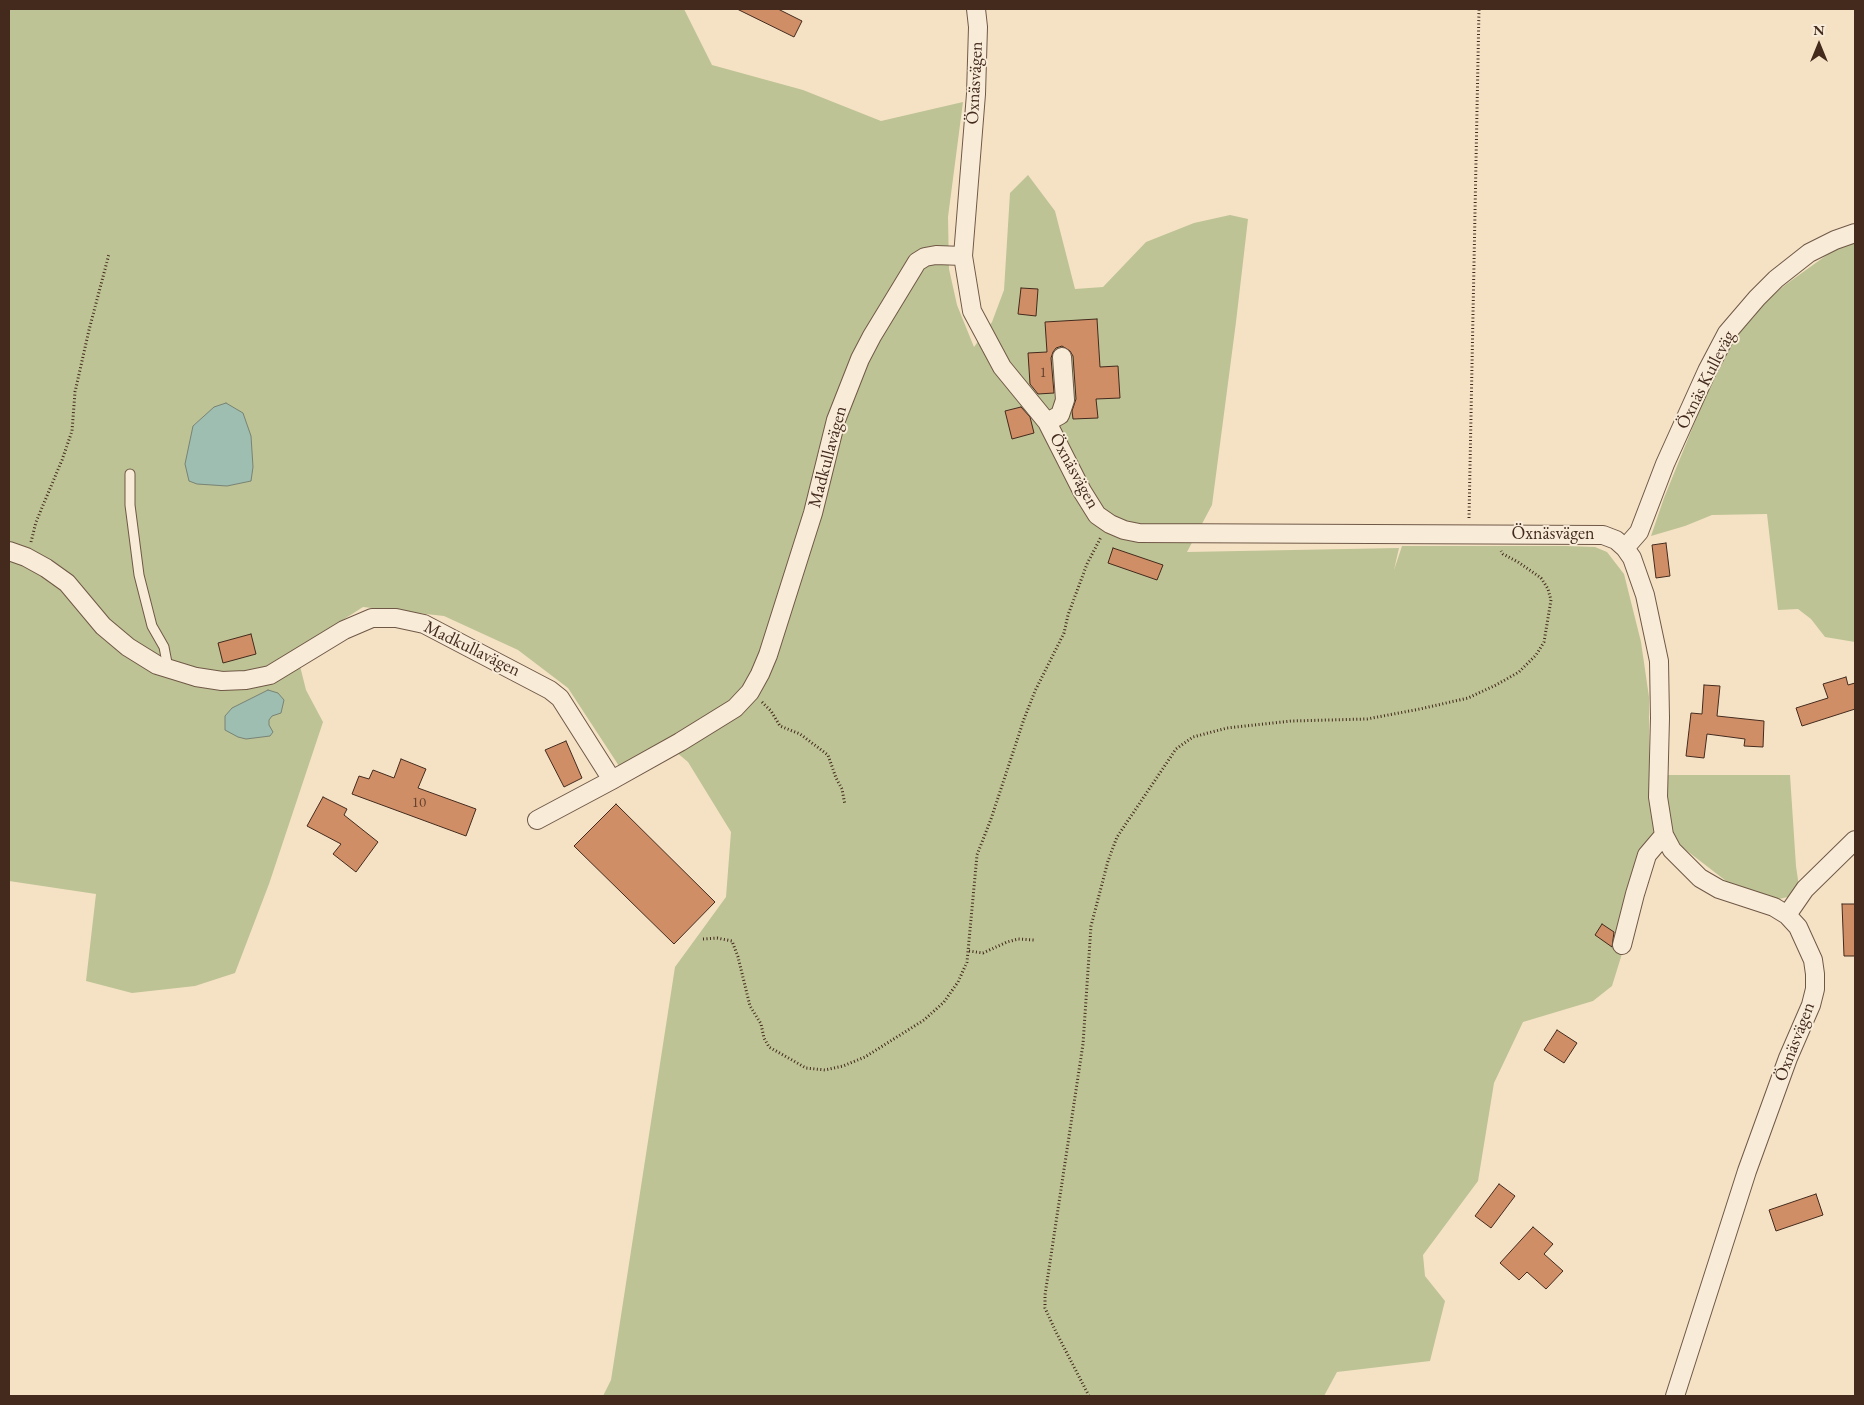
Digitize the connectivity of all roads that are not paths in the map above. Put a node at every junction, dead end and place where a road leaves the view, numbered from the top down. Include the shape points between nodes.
1 (976, 9) edge
2 (1855, 232) edge
3 (963, 256) junction
4 (1062, 357) dead end
5 (1047, 422) junction
6 (130, 474) dead end
7 (1625, 548) junction
8 (9, 551) edge
9 (168, 668) junction
10 (612, 780) junction
11 (537, 820) dead end
12 (1664, 835) junction
13 (1855, 840) edge
14 (1787, 915) junction
15 (1622, 945) dead end
16 (1675, 1396) edge

1 - 3 street, Öxnäsvägen via 976,94
2 - 7 street, Öxnäs Kulleväg via 1821,246 1794,265 1757,298 1727,333 1669,455 1639,532
3 - 5 street, Öxnäsvägen via 972,311 1002,367
3 - 10 street, Madkullavägen via 936,255 917,262 860,359 836,420 813,513 768,655 750,692 735,708
4 - 5 street via 1065,400 1060,415
5 - 7 street, Öxnäsvägen via 1097,515 1132,532 1603,534
6 - 9 lane via 131,514 139,575 152,626 164,646
7 - 12 street, Öxnäsvägen via 1632,558 1645,595 1659,661 1658,797
8 - 9 street, Madkullavägen via 26,557 67,583 103,626 128,647
9 - 10 street, Madkullavägen via 222,681 254,679 270,675 372,618 409,620 424,624 550,690 560,698
10 - 11 street, Madkullavägen
12 - 14 street, Öxnäsvägen via 1672,850 1700,878 1719,889 1774,907
12 - 15 street via 1647,855
13 - 14 street via 1805,889
14 - 16 street, Öxnäsvägen via 1798,927 1813,960 1815,981 1811,1005 1747,1171

